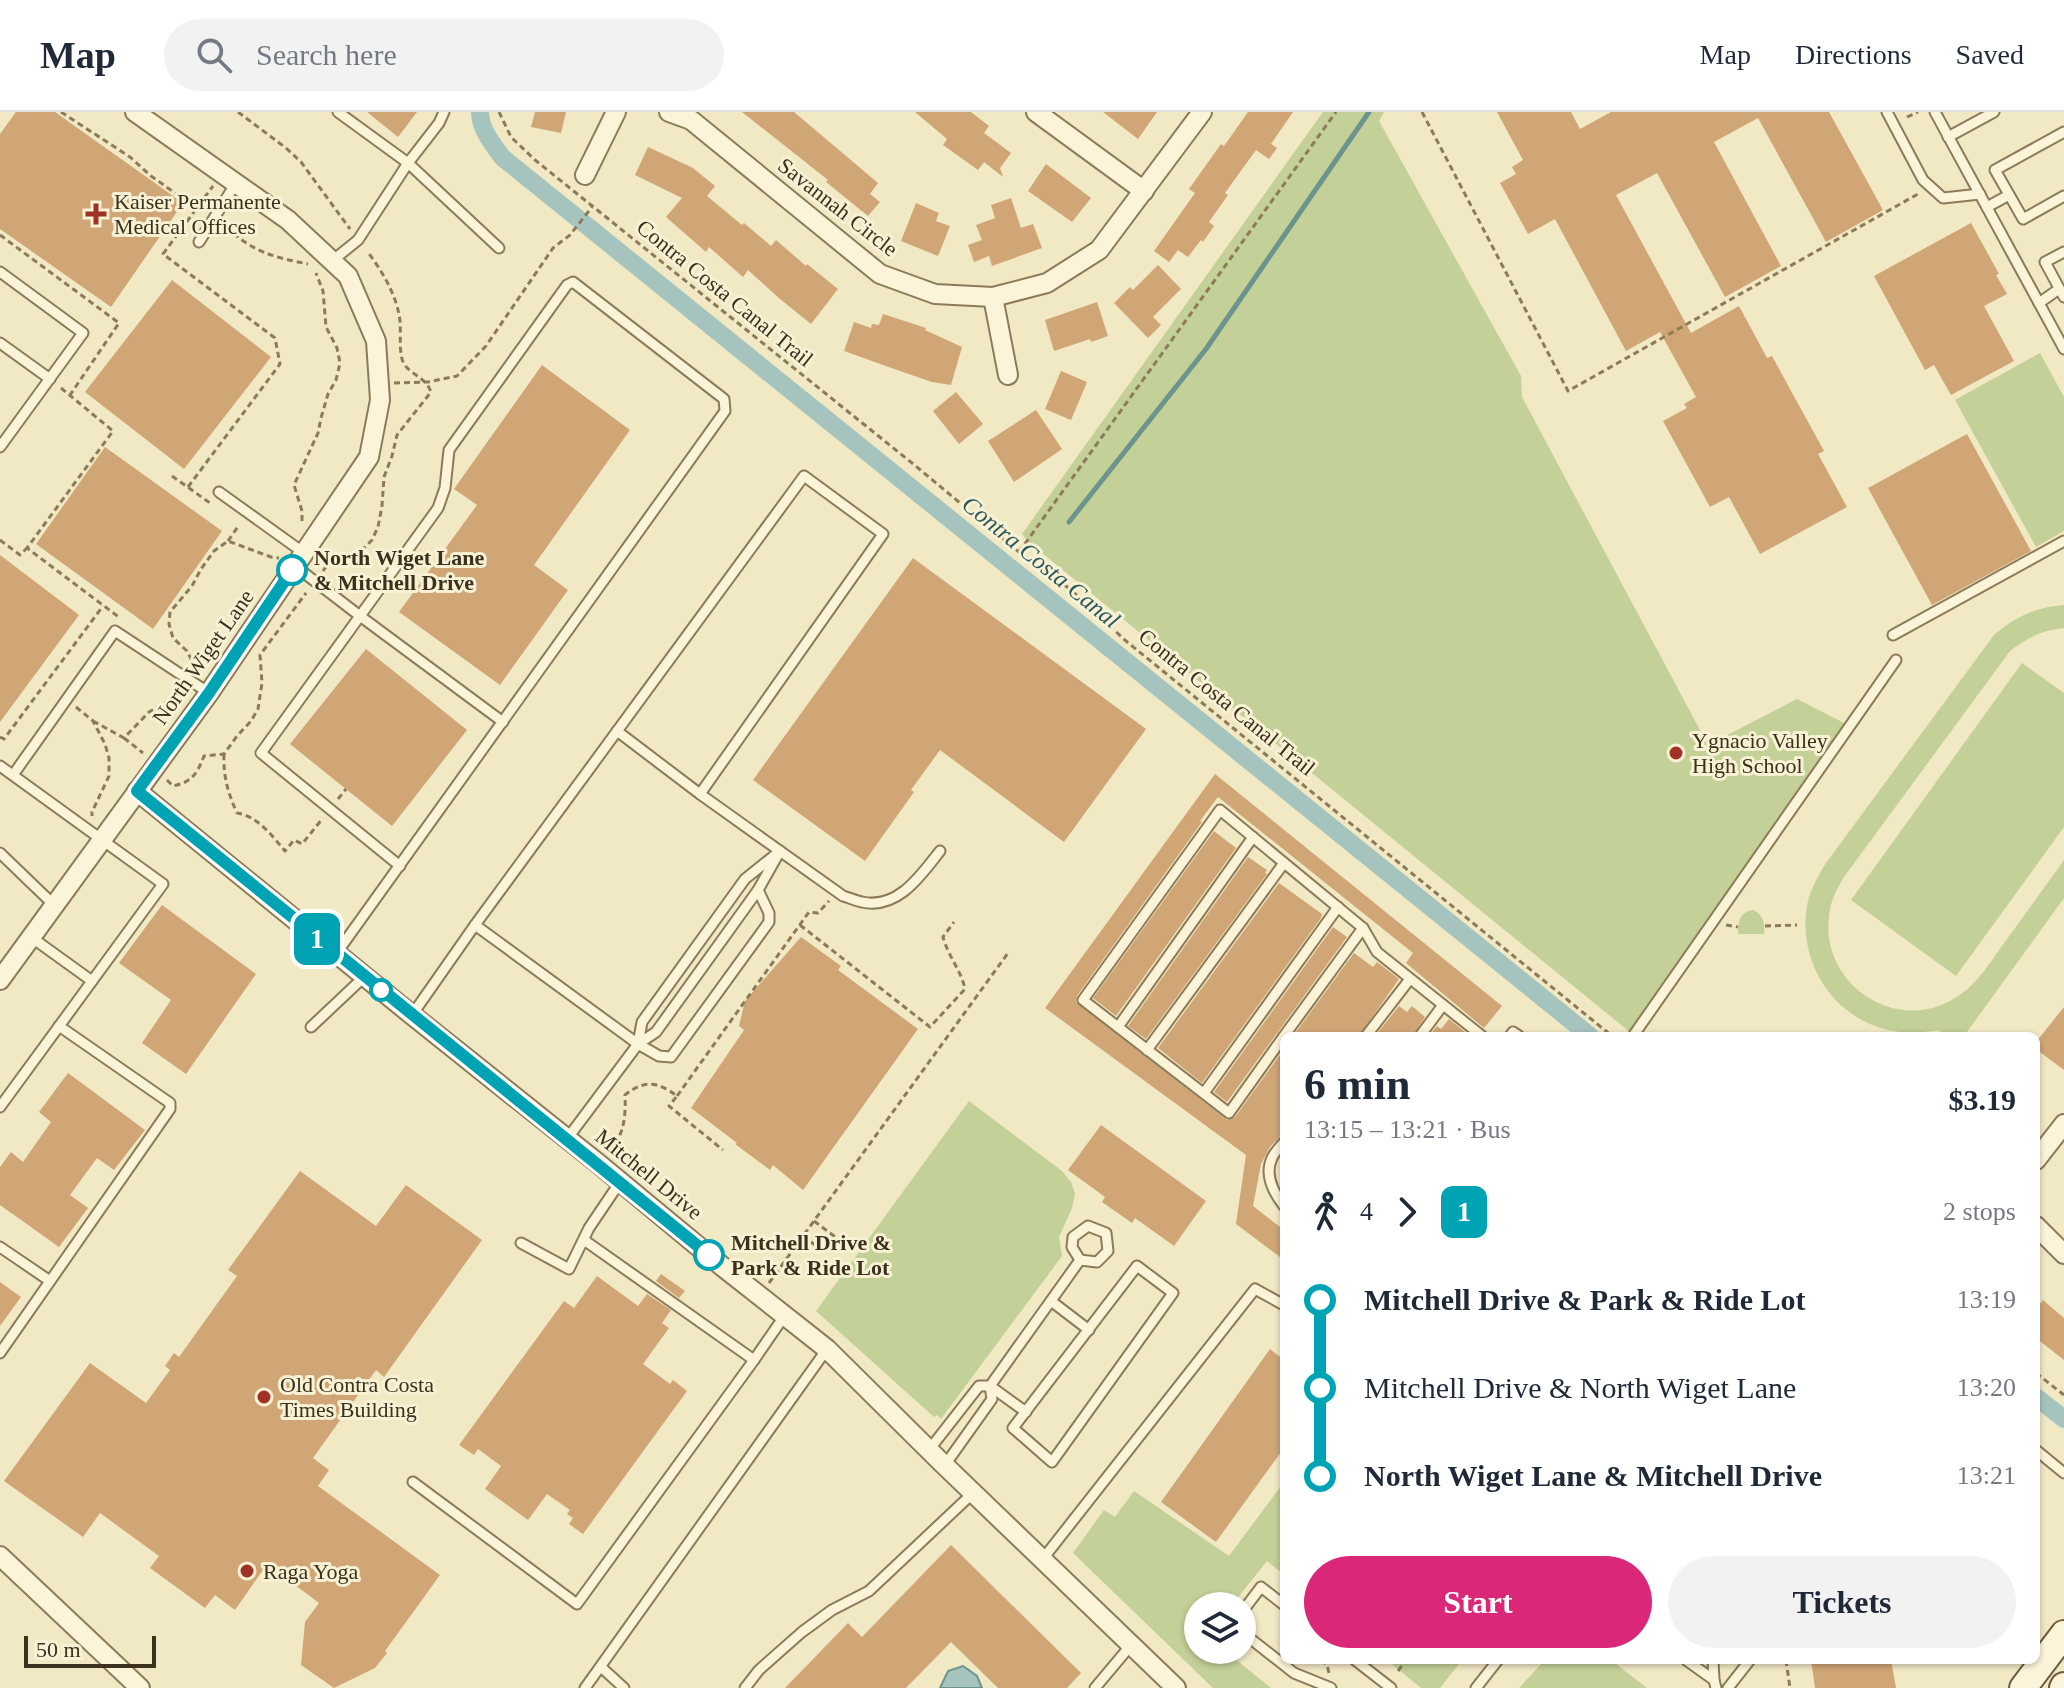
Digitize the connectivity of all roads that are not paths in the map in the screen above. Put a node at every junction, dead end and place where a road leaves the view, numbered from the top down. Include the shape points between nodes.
1 (135, 112) edge
2 (338, 112) edge
3 (444, 112) edge
4 (616, 112) edge
5 (669, 112) edge
6 (1036, 112) edge
7 (1202, 112) edge
8 (1887, 112) edge
9 (1935, 112) edge
10 (1994, 112) edge
11 (2064, 132) edge
12 (1948, 137) junction
13 (408, 163) junction
14 (585, 175) dead end
15 (229, 178) junction
16 (1144, 191) junction
17 (1980, 194) junction
18 (2009, 195) junction
19 (2064, 196) edge
20 (1987, 207) junction
21 (199, 242) dead end
22 (499, 248) dead end
23 (2064, 252) edge
24 (332, 261) junction
25 (0, 272) edge
26 (2062, 293) edge
27 (993, 297) junction
28 (2039, 303) junction
29 (0, 343) edge
30 (2064, 349) edge
31 (1008, 375) dead end
32 (50, 379) junction
33 (0, 447) edge
34 (219, 492) dead end
35 (2064, 541) edge
36 (293, 556) junction
37 (360, 616) junction
38 (1893, 635) dead end
39 (1896, 660) dead end
40 (209, 693) junction
41 (503, 722) junction
42 (617, 731) junction
43 (0, 766) edge
44 (13, 775) junction
45 (137, 791) junction
46 (700, 794) junction
47 (97, 835) junction
48 (1253, 837) junction
49 (780, 851) junction
50 (940, 851) dead end
51 (0, 853) edge
52 (1284, 863) junction
53 (400, 866) junction
54 (758, 890) junction
55 (54, 905) junction
56 (1338, 907) junction
57 (475, 925) junction
58 (1363, 928) junction
59 (31, 937) junction
60 (336, 954) junction
61 (364, 977) junction
62 (1410, 979) junction
63 (0, 980) edge
64 (92, 981) junction
65 (1443, 1005) junction
66 (412, 1015) junction
67 (59, 1026) junction
68 (311, 1027) dead end
69 (1118, 1027) junction
70 (1287, 1032) edge
71 (1369, 1032) edge
72 (1423, 1032) edge
73 (1475, 1032) edge
74 (1636, 1032) edge
75 (1280, 1042) edge
76 (638, 1044) junction
77 (1147, 1050) junction
78 (1204, 1093) junction
79 (0, 1107) edge
80 (2064, 1124) edge
81 (567, 1139) junction
82 (1280, 1147) edge
83 (2040, 1155) edge
84 (620, 1182) junction
85 (1280, 1201) edge
86 (2040, 1230) edge
87 (584, 1240) junction
88 (521, 1243) dead end
89 (0, 1247) edge
90 (2064, 1254) edge
91 (1080, 1260) junction
92 (50, 1281) junction
93 (1051, 1301) junction
94 (1280, 1303) edge
95 (785, 1315) junction
96 (1089, 1330) junction
97 (827, 1349) junction
98 (0, 1353) edge
99 (754, 1360) junction
100 (990, 1386) junction
101 (1026, 1412) junction
102 (929, 1450) junction
103 (2040, 1453) edge
104 (945, 1465) junction
105 (2064, 1473) edge
106 (413, 1482) dead end
107 (973, 1493) junction
108 (0, 1556) edge
109 (1042, 1560) junction
110 (1256, 1594) edge
111 (1280, 1602) edge
112 (2064, 1634) edge
113 (1256, 1643) edge
114 (1131, 1645) junction
115 (1280, 1662) edge
116 (1283, 1664) edge
117 (1360, 1664) edge
118 (1495, 1664) edge
119 (1691, 1664) edge
120 (1713, 1664) edge
121 (1747, 1664) edge
122 (601, 1667) junction
123 (1715, 1684) edge
124 (1096, 1687) edge
125 (140, 1688) edge
126 (585, 1688) edge
127 (624, 1688) edge
128 (745, 1688) edge
129 (1176, 1688) edge
130 (1331, 1688) edge
131 (1391, 1688) edge
132 (1476, 1688) edge
133 (1728, 1688) edge
134 (2023, 1688) edge

1 - 15 street, North Wiget Lane
2 - 13 lane
3 - 13 lane
4 - 14 street
5 - 27 street, Savannah Circle via 691,120 880,274 935,294
6 - 16 street
7 - 16 street, Savannah Circle
8 - 17 lane via 1923,180 1943,198
9 - 12 lane
10 - 12 lane
11 - 18 lane via 1995,170
12 - 17 lane
13 - 22 lane
13 - 24 lane via 358,240
15 - 21 lane
15 - 24 street, North Wiget Lane via 288,220
16 - 27 street, Savannah Circle via 1099,250 1047,283
17 - 20 lane
18 - 19 lane via 2023,219
18 - 20 lane
20 - 28 lane
23 - 26 lane via 2045,262
24 - 36 street, North Wiget Lane via 348,276 376,341 380,400 369,457
25 - 32 lane via 83,333
26 - 28 lane
27 - 31 street
28 - 30 lane
29 - 32 lane
32 - 33 lane
34 - 36 lane
35 - 38 lane
36 - 37 lane
36 - 40 street, North Wiget Lane
37 - 41 lane
37 - 41 lane via 438,508 449,450 573,282 724,399 725,411
37 - 53 lane via 261,753
39 - 74 lane
40 - 44 lane via 115,631
40 - 45 street, North Wiget Lane
41 - 53 lane
42 - 46 lane
42 - 46 lane via 804,476 883,534
42 - 57 lane
43 - 44 lane
44 - 47 lane
45 - 47 street, North Wiget Lane
45 - 60 street, Mitchell Drive
46 - 49 lane
47 - 55 street, North Wiget Lane
47 - 64 lane via 163,884
48 - 52 lane
48 - 69 lane
48 - 69 lane via 1220,810 1083,1000
49 - 50 lane via 843,896 880,903 914,883
49 - 54 lane
49 - 76 lane via 745,879 642,1022
51 - 55 lane
52 - 56 lane
52 - 77 lane
53 - 60 lane
54 - 76 lane via 656,1032
54 - 76 lane via 769,922 671,1057
55 - 59 street, North Wiget Lane
56 - 58 lane
56 - 78 lane
57 - 66 lane
57 - 76 lane
58 - 62 lane via 1377,952
58 - 70 lane
59 - 63 street, North Wiget Lane
59 - 64 lane
60 - 61 street, Mitchell Drive
61 - 66 street, Mitchell Drive
61 - 68 lane
62 - 65 lane
62 - 71 lane
64 - 67 lane
65 - 72 lane
65 - 73 lane
66 - 81 street, Mitchell Drive
67 - 79 lane
67 - 92 lane via 170,1103 170,1109
69 - 77 lane
75 - 78 lane via 1229,1113
76 - 81 lane
77 - 78 lane
80 - 83 street
81 - 84 street, Mitchell Drive
82 - 85 lane via 1269,1178
84 - 87 lane
84 - 95 street, Mitchell Drive
86 - 90 street
87 - 88 lane via 569,1269
87 - 99 lane
89 - 92 lane
91 - 91 lane via 1097,1262 1108,1251 1106,1233 1088,1226 1073,1237
91 - 93 lane
92 - 98 lane
93 - 96 lane
93 - 100 lane
94 - 109 lane via 1255,1289
95 - 97 street, Mitchell Drive
95 - 99 lane
96 - 101 lane
96 - 101 lane via 1137,1266 1173,1293 1052,1462 1013,1428
97 - 102 street, Mitchell Drive
97 - 122 lane
99 - 106 lane via 577,1604
100 - 101 lane
100 - 102 lane via 979,1386
100 - 104 lane via 992,1399
102 - 104 street, Mitchell Drive
103 - 105 lane
104 - 107 street, Mitchell Drive
107 - 109 street, Mitchell Drive
107 - 128 lane via 869,1591 802,1632
108 - 125 street
109 - 114 street, Mitchell Drive
110 - 111 lane via 1261,1587
112 - 134 main road
113 - 115 lane
114 - 124 lane
114 - 129 street, Mitchell Drive
116 - 130 lane
117 - 131 lane
118 - 132 lane
119 - 123 lane
120 - 123 lane
121 - 133 lane
122 - 126 lane
122 - 127 lane

